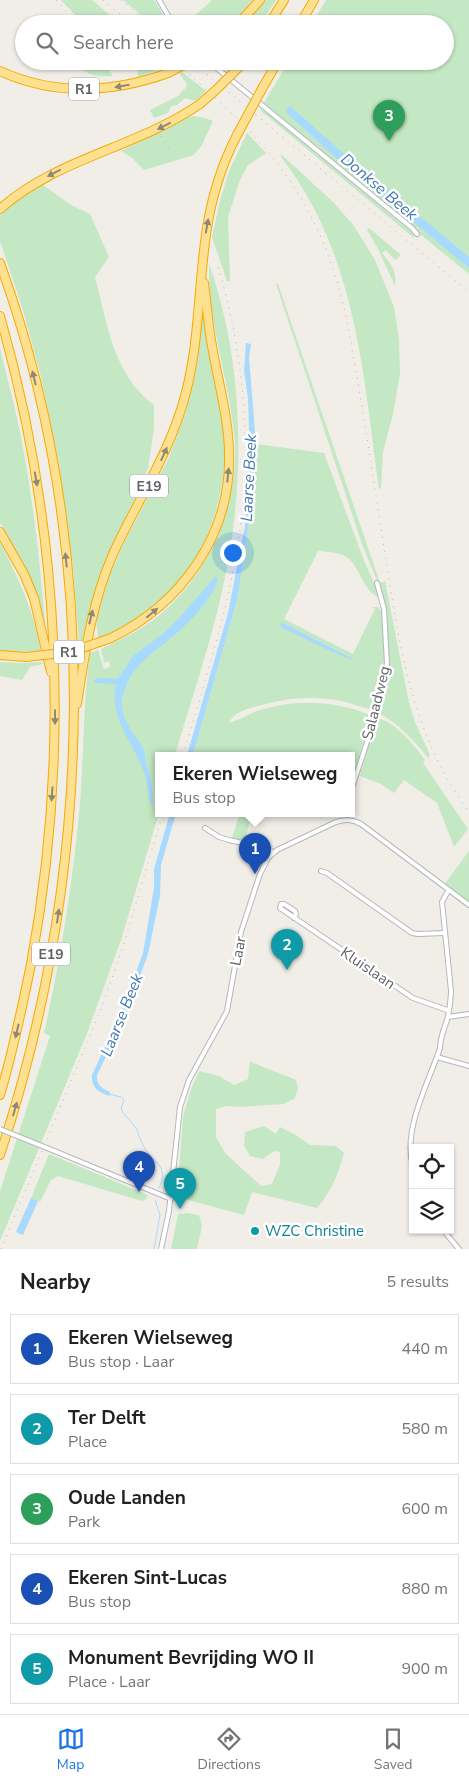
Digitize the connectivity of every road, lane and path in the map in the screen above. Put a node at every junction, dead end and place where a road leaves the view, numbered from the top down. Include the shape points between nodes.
1 (159, 0) edge
2 (260, 0) edge
3 (284, 0) edge
4 (314, 0) edge
5 (168, 15) edge
6 (246, 15) edge
7 (275, 15) edge
8 (305, 15) edge
9 (174, 70) edge
10 (219, 70) edge
11 (235, 70) edge
12 (273, 70) edge
13 (0, 71) edge
14 (2, 206) edge
15 (417, 234) dead end
16 (0, 263) edge
17 (202, 275) junction
18 (0, 316) edge
19 (0, 532) edge
20 (377, 583) dead end
21 (0, 655) edge
22 (55, 689) junction
23 (74, 730) junction
24 (355, 779) edge
25 (344, 817) edge
26 (344, 820) junction
27 (205, 828) dead end
28 (273, 853) junction
29 (320, 871) dead end
30 (448, 891) junction
31 (469, 906) edge
32 (294, 918) dead end
33 (445, 933) junction
34 (447, 1010) junction
35 (469, 1014) edge
36 (448, 1017) junction
37 (437, 1057) junction
38 (469, 1066) edge
39 (0, 1095) edge
40 (0, 1129) edge
41 (410, 1144) edge
42 (0, 1155) edge
43 (171, 1200) junction
44 (446, 1234) edge
45 (161, 1249) edge
46 (459, 1249) edge

1 - 5 street
2 - 6 highway
3 - 7 highway
4 - 8 highway
9 -> 13 highway, R1, bridge via 124,86 90,90 39,84
10 - 15 street
11 -> 14 highway, bridge via 200,104 163,126 48,176
17 -> 12 highway, R1, bridge via 207,227 223,166
23 -> 16 highway, E19 via 73,656 57,488 27,351
21 -> 17 highway, R1, bridge via 26,657 71,652 111,638 146,618 170,597 185,581 207,546 218,521 229,467 228,430
23 -> 17 highway, E19 via 88,629 102,582 119,541 158,467 185,398
18 -> 22 highway, E19 via 15,373 42,518 54,635
19 - 22 highway, E19 via 34,598
20 - 24 street, Salaadweg via 384,609 387,664
22 -> 39 highway, E19 via 53,784 43,885 26,990
42 -> 23 highway, E19 via 24,1078 56,926 69,819
25 - 26 street
26 - 28 street
26 - 30 street via 361,824
27 - 28 street via 218,837
28 - 43 street, Laar via 264,863 245,918 227,1011 196,1064 182,1100
29 - 33 street via 412,933
30 - 31 street
30 - 33 street via 442,902
32 - 34 street, Kluislaan via 413,998
33 - 34 street via 451,991
34 - 36 street
35 - 36 street
36 - 37 street
37 - 38 street
37 - 41 street
40 - 43 street, bridge
43 - 45 street, Laar
44 - 46 street

